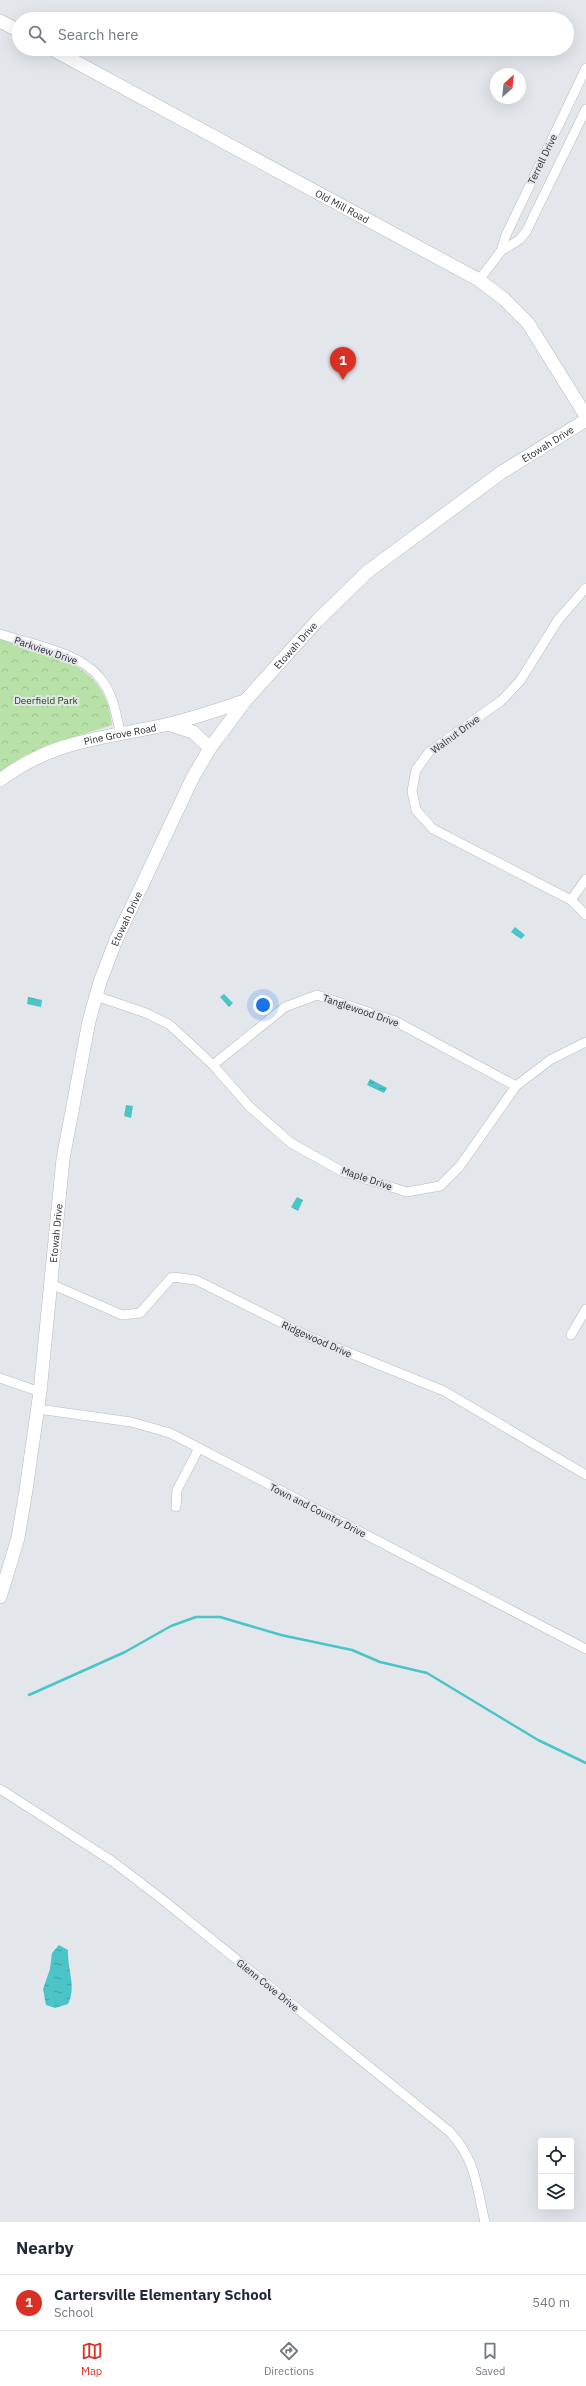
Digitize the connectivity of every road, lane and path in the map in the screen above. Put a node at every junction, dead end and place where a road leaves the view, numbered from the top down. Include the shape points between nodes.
1 (0, 21) edge
2 (12, 27) edge
3 (65, 56) edge
4 (586, 68) edge
5 (586, 109) edge
6 (501, 250) junction
7 (479, 280) junction
8 (586, 416) edge
9 (586, 420) edge
10 (586, 588) edge
11 (0, 634) edge
12 (245, 702) junction
13 (196, 717) junction
14 (169, 724) junction
15 (120, 732) junction
16 (210, 748) junction
17 (0, 780) edge
18 (586, 879) edge
19 (571, 900) junction
20 (586, 915) edge
21 (96, 996) junction
22 (586, 1042) edge
23 (213, 1065) junction
24 (516, 1086) junction
25 (51, 1284) junction
26 (586, 1309) edge
27 (571, 1335) dead end
28 (0, 1378) edge
29 (40, 1392) junction
30 (38, 1409) junction
31 (198, 1448) junction
32 (586, 1475) edge
33 (176, 1507) dead end
34 (0, 1597) edge
35 (586, 1649) edge
36 (0, 1789) edge
37 (485, 2222) edge

1 - 2 street
3 - 7 street, Old Mill Road
4 - 6 street, Terrell Drive
5 - 6 street, Terrell Drive via 526,232 519,240
6 - 7 street, Terrell Drive
7 - 8 street, Old Mill Road via 504,299 528,323
9 - 12 street, Etowah Drive via 502,472 367,572 317,621
10 - 19 street, Walnut Drive via 558,620 520,681 502,701 429,752 416,770 412,791 416,810 433,829
11 - 15 street, Parkview Drive via 68,656 88,666 101,678 108,691
12 - 13 street, Pine Grove Road
12 - 16 street, Etowah Drive
13 - 14 street, Pine Grove Road
13 - 16 street
14 - 15 street, Pine Grove Road
14 - 16 street via 188,730
15 - 17 street, Pine Grove Road via 59,747 33,758
16 - 21 street, Etowah Drive via 193,776 116,940
18 - 19 street
19 - 20 street, Walnut Drive
21 - 23 street, Maple Drive via 163,1020
21 - 25 street, Etowah Drive via 78,1070 63,1159
22 - 24 street, Maple Drive via 550,1060
23 - 24 street, Tanglewood Drive via 285,1007 318,995 395,1021
23 - 24 street, Maple Drive via 249,1106 291,1143 343,1172 407,1192 440,1186 460,1166
25 - 29 street, Etowah Drive
25 - 32 street, Ridgewood Drive via 122,1315 140,1313 172,1277 196,1280 310,1338 444,1391
26 - 27 street
28 - 29 street
29 - 30 street, Etowah Drive
30 - 31 street, Town and Country Drive via 145,1425 170,1433
30 - 34 street, Etowah Drive via 18,1538
31 - 33 street via 177,1490
31 - 35 street, Town and Country Drive
36 - 37 street, Glenn Cove Drive via 112,1861 158,1895 450,2132 463,2146 470,2161

